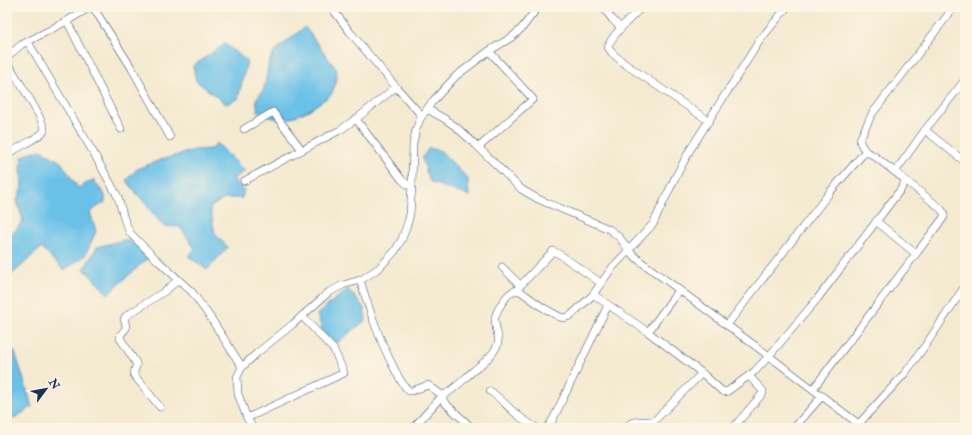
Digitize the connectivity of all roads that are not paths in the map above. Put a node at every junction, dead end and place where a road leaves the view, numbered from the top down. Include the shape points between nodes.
1 (92, 7) edge
2 (331, 7) edge
3 (603, 7) edge
4 (642, 7) edge
5 (788, 7) edge
6 (954, 7) edge
7 (535, 8) edge
8 (67, 21) junction
9 (621, 28) junction
10 (28, 42) junction
11 (489, 51) junction
12 (965, 80) edge
13 (396, 87) junction
14 (424, 112) junction
15 (356, 119) junction
16 (709, 121) junction
17 (121, 129) dead end
18 (244, 129) dead end
19 (925, 130) junction
20 (170, 137) dead end
21 (479, 147) junction
22 (302, 150) junction
23 (866, 152) junction
24 (7, 154) edge
25 (965, 163) edge
26 (895, 172) junction
27 (904, 179) junction
28 (244, 181) dead end
29 (412, 185) junction
30 (876, 221) junction
31 (628, 250) junction
32 (916, 254) junction
33 (502, 267) dead end
34 (527, 274) dead end
35 (178, 280) junction
36 (360, 280) junction
37 (601, 283) junction
38 (965, 286) edge
39 (519, 287) junction
40 (679, 290) junction
41 (594, 294) junction
42 (608, 305) junction
43 (302, 316) junction
44 (727, 325) junction
45 (648, 332) junction
46 (769, 356) junction
47 (242, 367) junction
48 (702, 373) junction
49 (749, 376) junction
50 (814, 389) junction
51 (490, 392) dead end
52 (443, 395) junction
53 (822, 396) junction
54 (160, 407) dead end
55 (247, 418) junction
56 (859, 427) edge
57 (253, 428) edge
58 (413, 428) edge
59 (472, 428) edge
60 (538, 428) edge
61 (547, 428) edge
62 (625, 428) edge
63 (733, 428) edge
64 (794, 428) edge

1 - 8 street
1 - 20 street via 132,66
2 - 13 street
3 - 9 street
4 - 9 street
5 - 16 street via 760,40
6 - 23 street via 872,114 860,139
7 - 11 street via 516,34
8 - 10 street
8 - 17 street
9 - 16 street via 608,46 612,53
10 - 24 street via 10,54 7,60 42,122 44,132
10 - 35 street via 118,197 130,233
11 - 14 street via 456,76
11 - 21 street via 533,99
12 - 19 street
13 - 14 street
13 - 15 street
14 - 21 street via 432,111 445,119
14 - 29 street via 414,137
15 - 22 street
15 - 29 street via 402,180
16 - 31 street via 690,150 653,224
18 - 22 street via 273,112
19 - 25 street
19 - 26 street
21 - 31 street via 521,189 544,202 609,229 620,238
22 - 28 street
23 - 26 street
23 - 44 street via 830,192
26 - 27 street
27 - 30 street via 901,189
27 - 32 street via 944,213 942,220
29 - 36 street via 409,218 395,252
30 - 32 street
30 - 46 street via 818,298
31 - 37 street
31 - 40 street
32 - 50 street
33 - 39 street
34 - 39 street
35 - 47 street via 197,298
35 - 54 street via 126,316 124,318 127,328 120,335 136,363 134,375
36 - 43 street via 329,292
36 - 52 street via 378,334 406,388 412,391 428,385
37 - 39 street via 553,251
37 - 41 street
38 - 56 street via 906,372
39 - 41 street via 542,307 562,318 570,316
39 - 52 street via 510,293 497,312 495,319 498,343 495,350 461,383
40 - 44 street
40 - 45 street
41 - 42 street
42 - 45 street
42 - 61 street
43 - 47 street
43 - 55 street via 334,350 344,373
44 - 46 street
45 - 48 street
46 - 49 street
46 - 50 street
47 - 55 street via 237,377 237,388
48 - 49 street via 726,392
48 - 62 street via 655,420 638,421
49 - 63 street via 763,393
50 - 53 street
51 - 60 street via 529,424
52 - 58 street
52 - 59 street via 445,403
53 - 56 street
53 - 64 street
55 - 57 street

